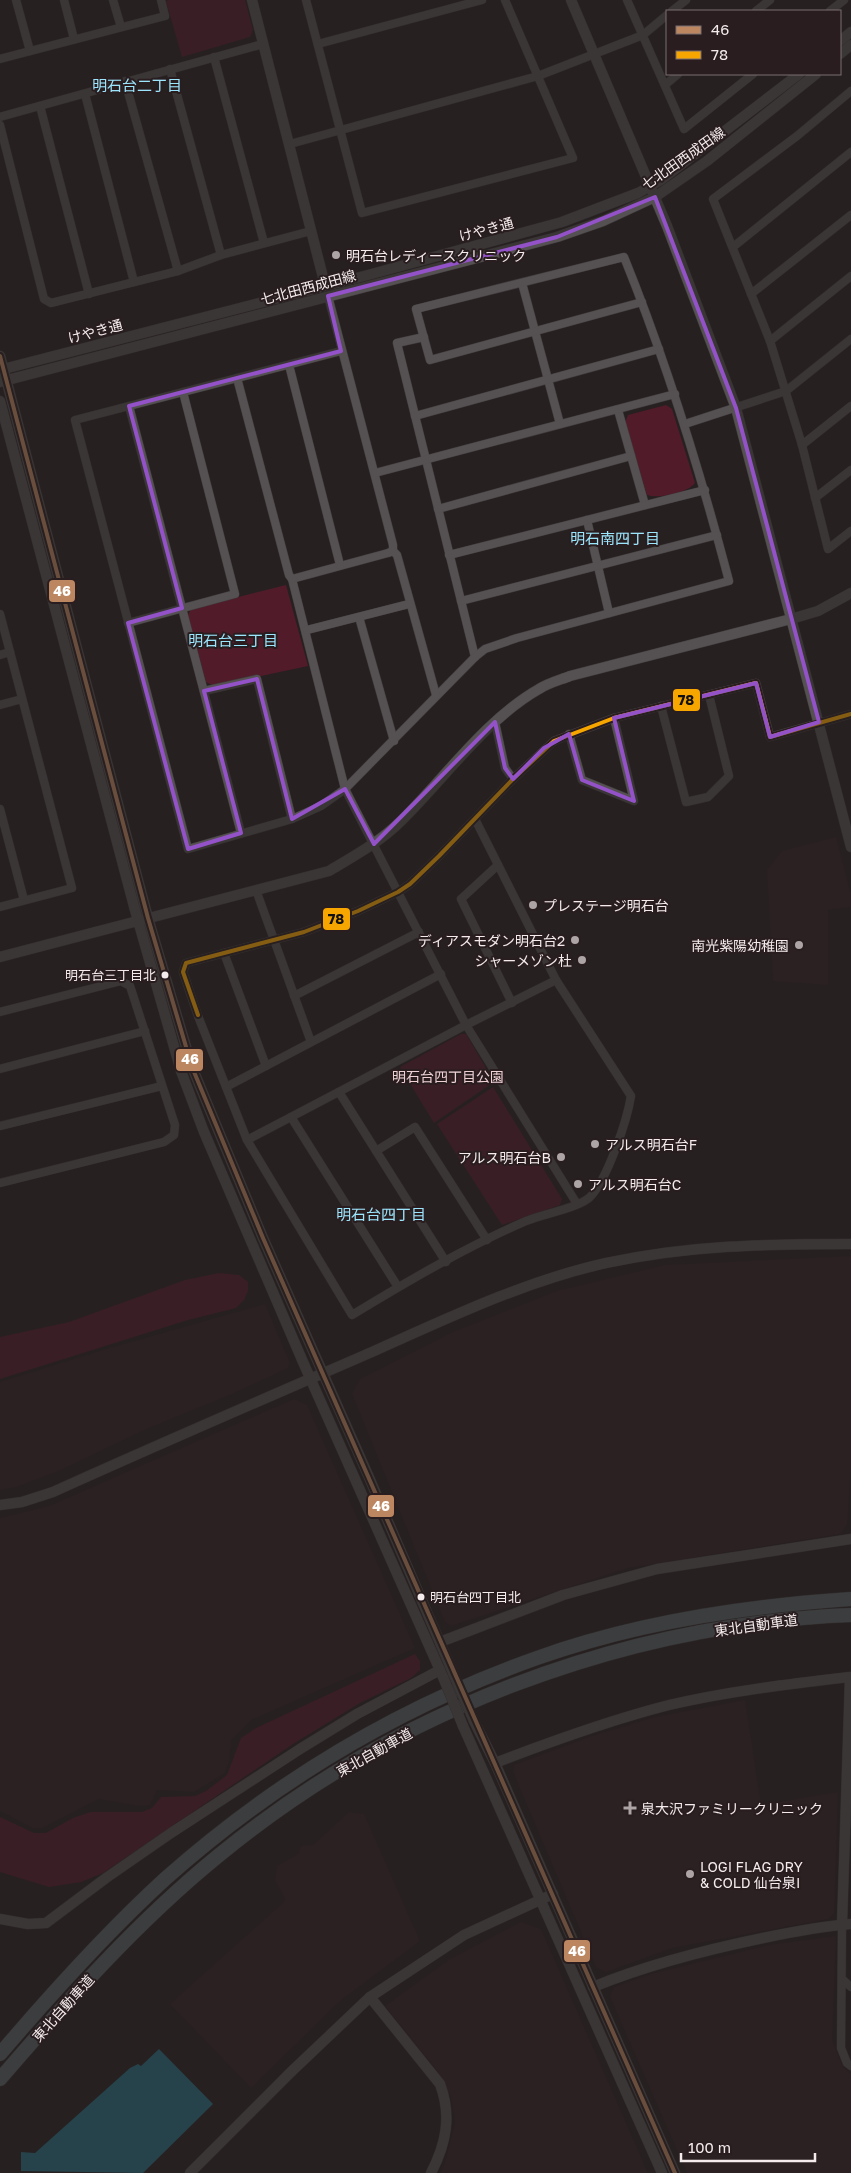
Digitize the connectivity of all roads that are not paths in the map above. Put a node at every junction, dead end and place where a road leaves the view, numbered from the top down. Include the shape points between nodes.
1 (16, 0) edge
2 (64, 0) edge
3 (113, 0) edge
4 (161, 0) edge
5 (252, 0) edge
6 (306, 0) edge
7 (482, 0) edge
8 (505, 0) edge
9 (571, 0) edge
10 (628, 0) edge
11 (686, 0) edge
12 (770, 0) edge
13 (844, 0) edge
14 (673, 10) edge
15 (757, 10) edge
16 (831, 10) edge
17 (666, 16) edge
18 (121, 27) junction
19 (851, 32) edge
20 (643, 35) junction
21 (74, 39) junction
22 (841, 40) edge
23 (263, 44) junction
24 (318, 44) junction
25 (851, 45) edge
26 (30, 51) junction
27 (841, 53) edge
28 (593, 54) junction
29 (214, 57) junction
30 (0, 59) edge
31 (170, 69) junction
32 (677, 75) edge
33 (752, 75) edge
34 (797, 75) edge
35 (815, 75) edge
36 (538, 76) junction
37 (125, 81) junction
38 (665, 85) junction
39 (851, 91) edge
40 (85, 94) junction
41 (40, 106) junction
42 (0, 117) edge
43 (0, 124) edge
44 (339, 130) junction
45 (290, 144) junction
46 (851, 152) edge
47 (650, 187) junction
48 (655, 197) junction
49 (851, 215) edge
50 (311, 230) junction
51 (264, 243) junction
52 (733, 247) junction
53 (220, 255) junction
54 (178, 271) junction
55 (851, 276) edge
56 (134, 282) junction
57 (522, 283) junction
58 (325, 285) junction
59 (89, 294) junction
60 (751, 294) junction
61 (328, 296) junction
62 (642, 302) junction
63 (535, 332) junction
64 (424, 337) junction
65 (851, 339) edge
66 (770, 341) junction
67 (659, 349) junction
68 (341, 351) junction
69 (0, 356) edge
70 (289, 365) junction
71 (2, 370) edge
72 (237, 378) junction
73 (548, 379) junction
74 (3, 381) edge
75 (786, 391) junction
76 (183, 392) junction
77 (675, 394) junction
78 (0, 401) edge
79 (129, 406) junction
80 (851, 406) edge
81 (736, 408) junction
82 (618, 410) junction
83 (415, 416) junction
84 (560, 424) junction
85 (685, 424) junction
86 (802, 445) junction
87 (631, 456) junction
88 (426, 461) junction
89 (851, 470) edge
90 (375, 474) junction
91 (705, 490) junction
92 (815, 498) junction
93 (645, 505) junction
94 (438, 509) junction
95 (587, 520) junction
96 (851, 531) edge
97 (717, 535) junction
98 (393, 551) junction
99 (449, 555) junction
100 (340, 565) junction
101 (598, 565) junction
102 (292, 579) junction
103 (851, 593) edge
104 (461, 601) junction
105 (409, 604) junction
106 (182, 608) junction
107 (609, 613) junction
108 (0, 614) edge
109 (359, 617) junction
110 (791, 619) junction
111 (128, 622) junction
112 (306, 630) junction
113 (10, 652) junction
114 (0, 654) edge
115 (474, 657) junction
116 (204, 691) junction
117 (436, 695) junction
118 (709, 695) junction
119 (22, 699) junction
120 (0, 705) edge
121 (661, 706) junction
122 (851, 714) edge
123 (614, 718) junction
124 (495, 722) junction
125 (819, 722) junction
126 (569, 734) junction
127 (394, 741) junction
128 (513, 779) junction
129 (345, 789) junction
130 (0, 809) edge
131 (292, 818) junction
132 (475, 818) junction
133 (241, 833) junction
134 (374, 844) junction
135 (851, 847) edge
136 (498, 865) junction
137 (256, 890) junction
138 (398, 892) junction
139 (24, 900) junction
140 (0, 907) edge
141 (143, 920) junction
142 (419, 932) junction
143 (273, 940) junction
144 (224, 953) junction
145 (0, 957) edge
146 (440, 974) junction
147 (556, 980) junction
148 (294, 996) junction
149 (512, 1003) junction
150 (0, 1012) edge
151 (466, 1025) junction
152 (145, 1030) junction
153 (311, 1042) junction
154 (266, 1066) junction
155 (0, 1069) edge
156 (162, 1086) junction
157 (226, 1087) junction
158 (339, 1092) junction
159 (291, 1117) junction
160 (0, 1126) edge
161 (247, 1140) junction
162 (376, 1151) junction
163 (0, 1183) edge
164 (577, 1204) junction
165 (487, 1240) junction
166 (851, 1244) edge
167 (446, 1262) junction
168 (398, 1287) junction
169 (322, 1373) junction
170 (310, 1378) junction
171 (0, 1505) edge
172 (851, 1539) edge
173 (851, 1599) edge
174 (851, 1615) edge
175 (440, 1642) junction
176 (441, 1673) junction
177 (495, 1763) junction
178 (553, 1894) junction
179 (539, 1900) junction
180 (0, 1919) edge
181 (846, 1925) edge
182 (842, 1978) junction
183 (593, 1987) junction
184 (851, 1987) edge
185 (370, 1997) junction
186 (0, 2054) edge
187 (851, 2066) edge
188 (0, 2079) edge
189 (190, 2173) edge
190 (431, 2173) edge
191 (662, 2173) edge
192 (675, 2173) edge

1 - 26 street
2 - 21 street
3 - 18 street
4 - 18 street via 165,16
5 - 23 street
6 - 24 street
7 - 24 street
8 - 36 street
9 - 28 street
10 - 20 street
11 - 14 street
12 - 15 street
13 - 16 street
17 - 20 street
18 - 21 street
19 - 22 street
20 - 28 street
20 - 38 street
21 - 26 street
23 - 29 street
23 - 45 street
24 - 44 street
25 - 27 street
26 - 30 street
28 - 36 street
28 - 47 street
29 - 31 street
29 - 51 street
31 - 37 street
31 - 53 street
32 - 38 street
33 - 38 street via 684,129
34 - 47 street, けやき通
35 - 48 street, 七北田西成田線 via 707,161
36 - 44 street
36 - 44 street via 573,158 362,213
37 - 40 street
37 - 54 street
39 - 52 street via 713,199
40 - 41 street
40 - 56 street
41 - 42 street
41 - 59 street
43 - 59 street via 44,299 51,303
44 - 45 street
45 - 50 street
46 - 52 street
47 - 48 street
47 - 58 street, けやき通 via 562,222
48 - 61 street, 七北田西成田線 via 557,237
48 - 81 street
49 - 60 street
50 - 51 street
50 - 58 street
51 - 53 street
52 - 60 street
53 - 54 street
54 - 56 street
55 - 66 street
56 - 59 street
57 - 62 street via 624,257
57 - 63 street
57 - 64 street via 416,309
58 - 71 street, けやき通
60 - 66 street
61 - 68 street
61 - 74 street, 七北田西成田線
62 - 63 street
62 - 67 street
63 - 64 street via 430,360
63 - 73 street
64 - 83 street via 397,342
65 - 75 street
66 - 75 street
67 - 73 street
67 - 77 street
68 - 70 street
68 - 90 street
69 - 71 street
70 - 72 street
70 - 100 street
71 - 74 street
72 - 76 street
72 - 102 street
73 - 83 street
73 - 84 street
74 - 141 street
75 - 81 street
75 - 86 street
76 - 79 street
76 - 106 street via 236,594
77 - 82 street
77 - 85 street
78 - 141 street
79 - 106 street
79 - 111 street via 75,420
80 - 86 street
81 - 85 street
81 - 110 street
82 - 84 street
82 - 87 street
83 - 88 street
84 - 88 street
85 - 91 street
86 - 92 street
87 - 93 street
87 - 94 street
88 - 90 street
88 - 94 street
89 - 92 street
90 - 98 street
91 - 93 street
91 - 97 street
92 - 96 street via 828,549
93 - 95 street
94 - 99 street
95 - 99 street
95 - 101 street
97 - 101 street
97 - 107 street via 729,581
98 - 100 street
98 - 105 street via 397,555
99 - 104 street
100 - 102 street
101 - 104 street
101 - 107 street
102 - 112 street
103 - 110 street
104 - 115 street
105 - 109 street
105 - 117 street
106 - 111 street
106 - 116 street
107 - 115 street via 517,638 485,649
108 - 113 street
109 - 112 street
109 - 127 street
110 - 124 street via 570,676 539,688
110 - 125 street
111 - 133 street via 188,849
112 - 129 street
113 - 114 street
113 - 119 street
115 - 117 street
116 - 131 street via 257,679
116 - 133 street
117 - 127 street
118 - 121 street
118 - 121 street via 728,776 708,797 686,802
118 - 125 street via 756,683 770,736
119 - 120 street
119 - 139 street via 72,888
121 - 123 street
122 - 125 street
123 - 126 street
123 - 126 street via 634,801 582,780
124 - 128 street via 505,768
124 - 134 street via 400,822
125 - 135 street
126 - 128 street via 544,748
127 - 129 street
128 - 132 street
129 - 131 street via 322,806
129 - 134 street
130 - 139 street
131 - 133 street
132 - 136 street
132 - 138 street via 422,873
134 - 137 street via 329,872
134 - 138 street
136 - 147 street
136 - 149 street via 461,899
137 - 141 street
137 - 143 street
138 - 142 street
138 - 143 street via 304,932
139 - 140 street
141 - 145 street
141 - 169 street via 192,1067
141 - 170 street via 181,1071
142 - 146 street
142 - 148 street
143 - 144 street
143 - 148 street
144 - 154 street
144 - 157 street via 186,963 183,972
146 - 151 street
146 - 153 street
147 - 149 street
147 - 164 street via 631,1096 629,1111 600,1185 588,1199
148 - 153 street
149 - 151 street
150 - 152 street via 121,981 130,986
151 - 158 street
151 - 164 street
152 - 155 street
152 - 156 street
153 - 154 street
154 - 157 street
156 - 160 street
156 - 163 street via 176,1126 174,1135 164,1142
157 - 161 street
158 - 159 street
158 - 162 street
159 - 161 street
159 - 168 street
161 - 168 street via 352,1315
162 - 165 street via 415,1127
162 - 167 street
164 - 165 street
165 - 167 street
166 - 169 street via 692,1248 604,1264 525,1287
167 - 168 street
169 - 170 street
169 - 175 street
170 - 171 street via 53,1492
170 - 176 street
172 - 175 street via 656,1569 563,1595
173 - 186 highway, 東北自動車道 via 734,1611 587,1642 537,1658 433,1700 386,1724 297,1777 205,1845 164,1880 114,1928
174 - 188 highway, 東北自動車道 via 736,1626 602,1656 494,1693 394,1739 306,1793 218,1856 126,1941
175 - 177 street, bridge
176 - 179 street, bridge
176 - 180 street via 357,1714 300,1749 139,1855 46,1923 28,1924
177 - 178 street
177 - 181 street via 604,1723 670,1705 770,1686 850,1678
178 - 179 street
178 - 183 street
179 - 185 street via 464,1935
179 - 191 street
181 - 182 street
181 - 183 street via 702,1950 640,1968
182 - 184 street
182 - 187 street via 841,2048
183 - 192 street
185 - 189 street
185 - 190 street via 440,2084 446,2100 445,2137

